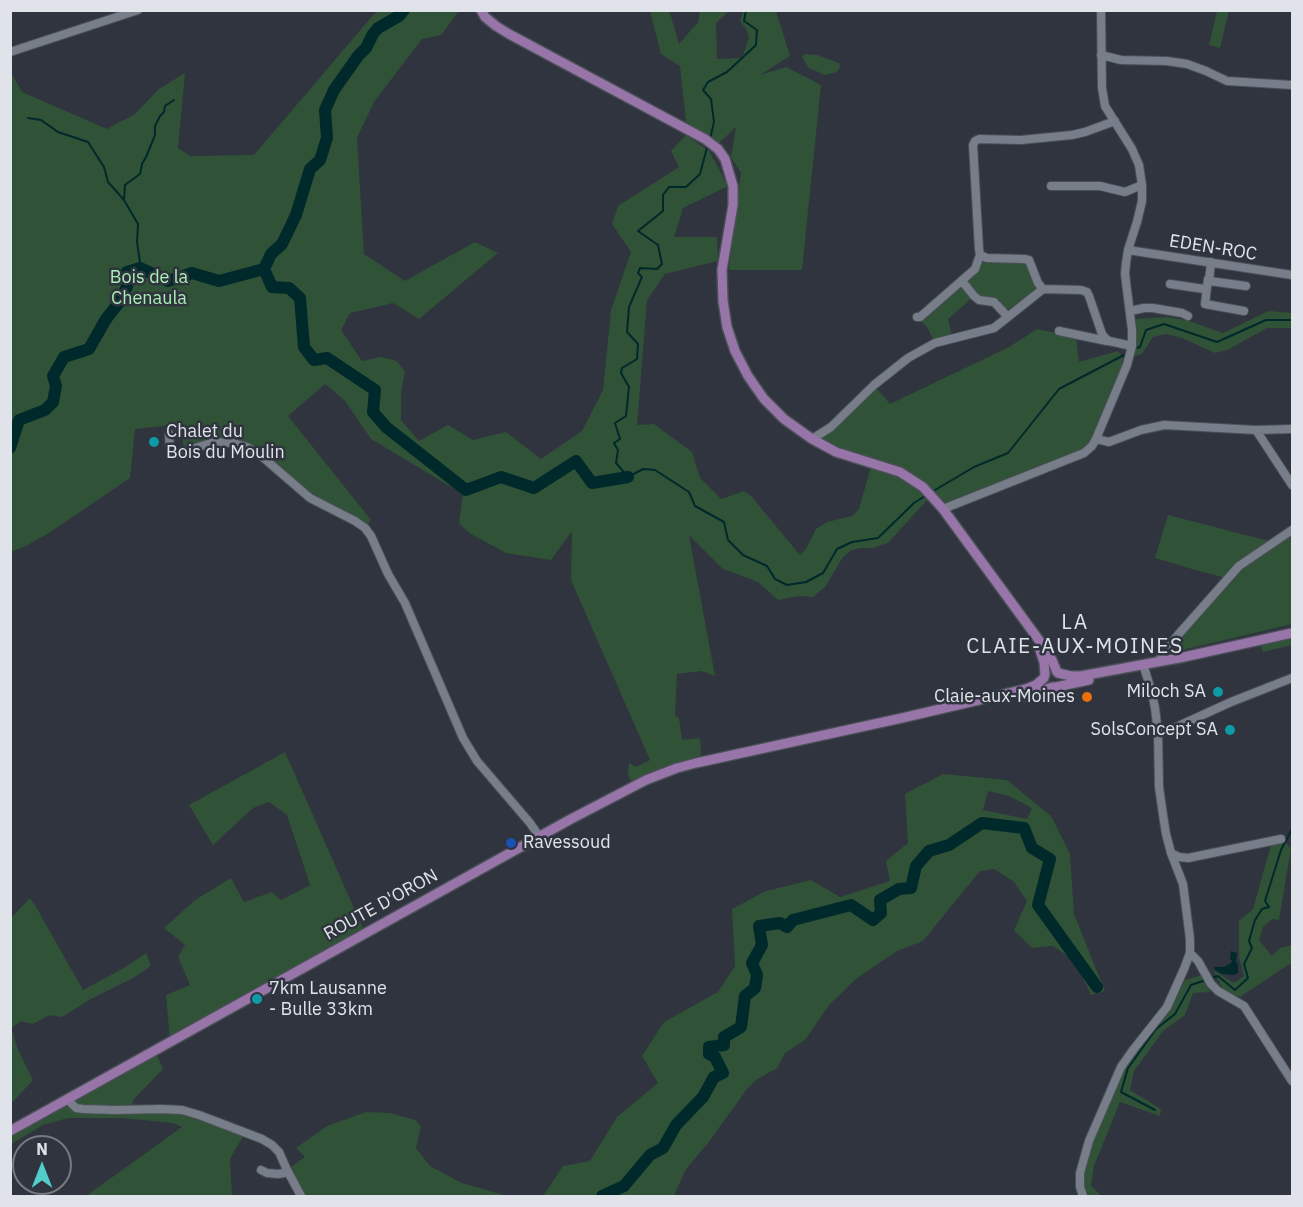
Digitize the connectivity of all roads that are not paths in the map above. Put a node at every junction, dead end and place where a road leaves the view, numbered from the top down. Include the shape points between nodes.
1 (138, 10) edge
2 (481, 10) edge
3 (1101, 10) edge
4 (10, 52) edge
5 (1101, 54) junction
6 (1293, 85) edge
7 (1115, 121) junction
8 (1142, 185) junction
9 (1051, 186) dead end
10 (1128, 250) junction
11 (980, 255) junction
12 (1211, 262) junction
13 (1293, 275) edge
14 (962, 281) junction
15 (1208, 283) junction
16 (1170, 284) dead end
17 (1246, 286) dead end
18 (1043, 289) junction
19 (1130, 311) junction
20 (1244, 311) dead end
21 (1188, 316) dead end
22 (917, 317) dead end
23 (1008, 317) junction
24 (1059, 331) dead end
25 (1109, 341) junction
26 (1132, 346) junction
27 (1293, 429) edge
28 (1256, 430) junction
29 (169, 434) dead end
30 (812, 439) junction
31 (1096, 439) junction
32 (1293, 485) edge
33 (943, 509) junction
34 (1293, 530) edge
35 (1032, 631) junction
36 (1293, 633) edge
37 (1160, 661) junction
38 (1143, 664) junction
39 (1121, 669) junction
40 (1057, 672) junction
41 (1044, 676) junction
42 (1293, 678) edge
43 (1055, 687) junction
44 (902, 718) junction
45 (1158, 733) junction
46 (539, 836) junction
47 (1281, 839) dead end
48 (1171, 853) junction
49 (1190, 953) junction
50 (1293, 1081) edge
51 (67, 1100) junction
52 (10, 1131) edge
53 (261, 1170) dead end
54 (287, 1170) junction
55 (301, 1197) edge
56 (1083, 1197) edge

1 - 4 street
2 - 30 main road via 509,34 718,149 733,186 722,270 723,301 735,351 764,399
3 - 5 street
5 - 6 street via 1121,60 1187,64 1227,81
5 - 7 street via 1105,106
7 - 8 street via 1136,157
7 - 11 street via 1072,135 975,141
8 - 9 street via 1125,192 1100,186
8 - 10 street via 1142,201
10 - 12 street, EDEN-ROC
10 - 19 street via 1125,274
11 - 14 street via 975,269
11 - 18 street via 1029,260
12 - 13 street, EDEN-ROC
12 - 15 street
14 - 22 street
14 - 23 street via 979,300 994,302
15 - 16 street via 1206,289
15 - 17 street
15 - 20 street via 1205,304
18 - 23 street
18 - 25 street via 1087,292 1102,334
19 - 21 street via 1153,308
19 - 26 street
23 - 30 street via 994,328 935,343 908,358 831,427
24 - 25 street
25 - 26 street
26 - 31 street
27 - 28 street
28 - 31 street via 1164,426 1109,442
28 - 32 street
29 - 46 street via 170,450 176,454 214,442 247,447 310,498 365,528 405,603 463,738 477,761
30 - 33 main road via 836,452 900,472 923,487
31 - 33 street via 1084,453
33 - 35 main road
34 - 37 street via 1239,566 1184,627
35 - 40 main road
35 - 41 main road via 1042,654
36 - 37 main road
37 - 38 main road
38 - 39 main road
38 - 45 street
39 - 40 main road via 1077,677
39 - 43 main road
40 - 41 main road via 1050,670
40 - 43 main road via 1061,680
41 - 43 main road via 1046,685
41 - 44 main road via 1026,689
42 - 45 street
43 - 44 main road via 987,704
44 - 46 main road, ROUTE D'ORON via 664,772
45 - 48 street via 1160,786
46 - 51 main road, ROUTE D'ORON
47 - 48 street via 1188,858
48 - 49 street via 1183,884
49 - 50 street via 1218,991 1244,1006
49 - 56 street via 1167,1007 1121,1067 1089,1141 1080,1173
51 - 52 main road, ROUTE D'ORON
51 - 54 street via 83,1109 161,1109 200,1114 262,1139 279,1152
53 - 54 street via 278,1174
54 - 55 street

